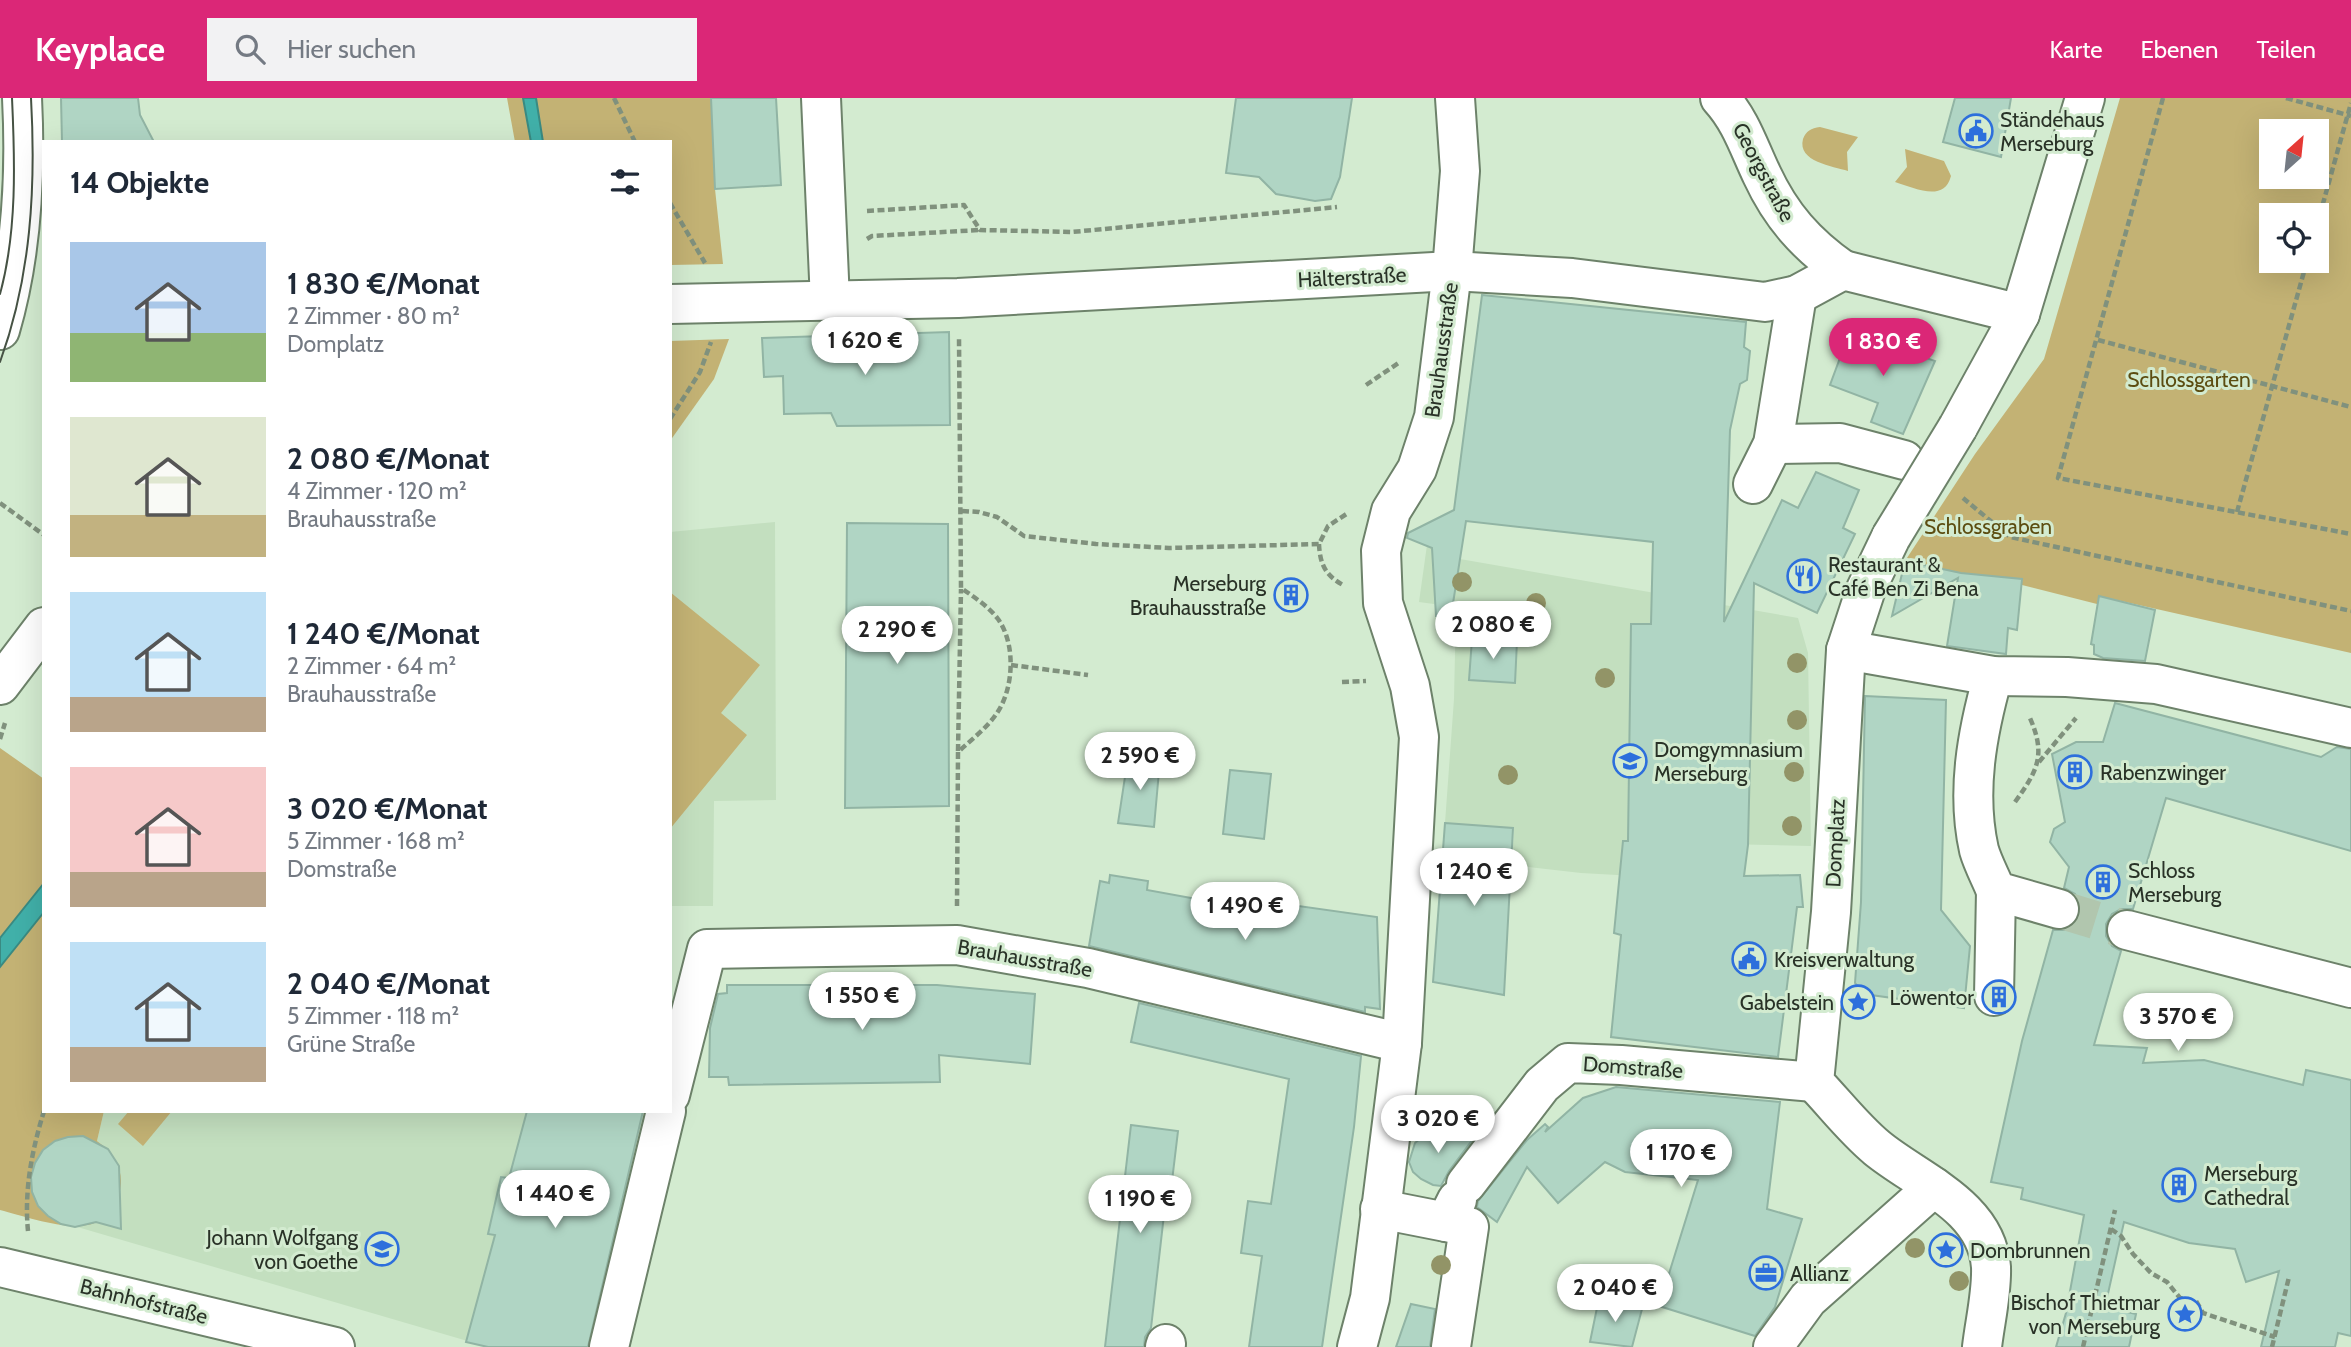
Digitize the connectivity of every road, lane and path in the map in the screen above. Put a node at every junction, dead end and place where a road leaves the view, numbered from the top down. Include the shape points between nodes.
1 (22, 98) edge
2 (614, 98) edge
3 (821, 98) edge
4 (1455, 98) edge
5 (1720, 98) edge
6 (2085, 98) edge
7 (2164, 98) edge
8 (2286, 98) edge
9 (2351, 103) edge
10 (2349, 116) edge
11 (634, 140) edge
12 (2323, 203) edge
13 (672, 206) edge
14 (1337, 207) dead end
15 (827, 213) junction
16 (980, 230) junction
17 (31, 254) edge
18 (1843, 270) junction
19 (1452, 271) junction
20 (2304, 273) edge
21 (829, 285) junction
22 (1797, 295) junction
23 (958, 298) junction
24 (672, 304) edge
25 (724, 305) junction
26 (2020, 314) junction
27 (0, 330) edge
28 (2098, 340) junction
29 (2272, 385) junction
30 (2351, 407) edge
31 (672, 416) edge
32 (1773, 444) junction
33 (1904, 460) dead end
34 (1753, 484) dead end
35 (1962, 497) dead end
36 (0, 503) edge
37 (962, 511) junction
38 (1391, 511) junction
39 (2237, 512) junction
40 (42, 534) edge
41 (2351, 534) edge
42 (961, 588) junction
43 (2351, 611) edge
44 (42, 630) edge
45 (1846, 650) junction
46 (1011, 665) junction
47 (1088, 675) dead end
48 (1993, 677) junction
49 (0, 685) edge
50 (2351, 728) edge
51 (958, 752) junction
52 (1996, 891) junction
53 (2059, 909) tunnel mouth
54 (2127, 930) tunnel mouth
55 (957, 945) junction
56 (2351, 988) edge
57 (1994, 996) dead end
58 (1402, 1043) junction
59 (1814, 1082) junction
60 (672, 1087) edge
61 (43, 1113) edge
62 (666, 1113) edge
63 (1934, 1187) junction
64 (1457, 1200) junction
65 (1380, 1209) junction
66 (2115, 1210) dead end
67 (2111, 1229) junction
68 (16, 1270) edge
69 (2289, 1277) dead end
70 (2275, 1337) junction
71 (286, 1341) edge
72 (1983, 1343) edge
73 (335, 1347) edge
74 (608, 1347) edge
75 (1357, 1347) edge
76 (1451, 1347) edge
77 (1773, 1347) edge
78 (2083, 1347) edge
79 (2272, 1347) edge

1 - 17 street
2 - 11 path
3 - 15 street
4 - 19 street, Brauhausstraße via 1460,171
5 - 18 street, Georgstraße via 1748,138 1790,225 1814,250
6 - 26 street, Domplatz
7 - 28 path
8 - 10 path
9 - 10 path
10 - 12 path
13 - 25 path
14 - 16 path via 1072,232
15 - 16 path via 964,205
15 - 21 street
16 - 21 path via 872,236
17 - 27 street via 11,292
18 - 22 street, Hälterstraße
18 - 26 street
19 - 22 street, Hälterstraße via 1572,278 1765,302
19 - 23 street, Hälterstraße
19 - 38 street, Brauhausstraße via 1434,417 1417,469
20 - 29 path
21 - 23 street, Hälterstraße
21 - 25 street, Hälterstraße
22 - 32 street
23 - 37 path
24 - 25 street, Hälterstraße
25 - 31 path via 700,372
26 - 45 street, Domplatz, bridge via 1891,537 1866,589
28 - 29 path
28 - 39 path via 2058,478
29 - 30 path
29 - 39 path
32 - 33 street via 1840,443
32 - 34 street
35 - 43 path via 2010,537
36 - 40 path
37 - 38 path via 997,517 1024,536 1169,548 1319,544 1328,526 1345,513
37 - 42 path
38 - 58 street, Brauhausstraße via 1381,551 1381,590 1410,685 1419,737
39 - 41 path
42 - 46 path via 999,620
42 - 51 path
44 - 49 street
45 - 48 street
45 - 59 street, Domplatz
46 - 47 path
46 - 51 path via 998,712
48 - 50 street via 2156,684
48 - 52 street via 1973,775 1980,851
51 - 55 path
52 - 53 street
52 - 57 street
54 - 56 street
55 - 58 street, Brauhausstraße via 1088,968
55 - 60 street, Brauhausstraße via 707,949
58 - 65 street, Brauhausstraße
59 - 63 street via 1877,1147
59 - 64 street, Domstraße via 1568,1063 1542,1084
61 - 68 path via 34,1143
62 - 74 street
63 - 72 street via 1969,1216 1983,1239 1991,1267
63 - 77 street via 1808,1299
64 - 65 street
64 - 76 street via 1469,1227
65 - 75 street via 1370,1298
66 - 67 path
67 - 70 path via 2180,1298 2196,1301 2203,1313
67 - 78 path
68 - 71 street, Bahnhofstraße
69 - 70 path
70 - 79 path
71 - 73 street, Bahnhofstraße

